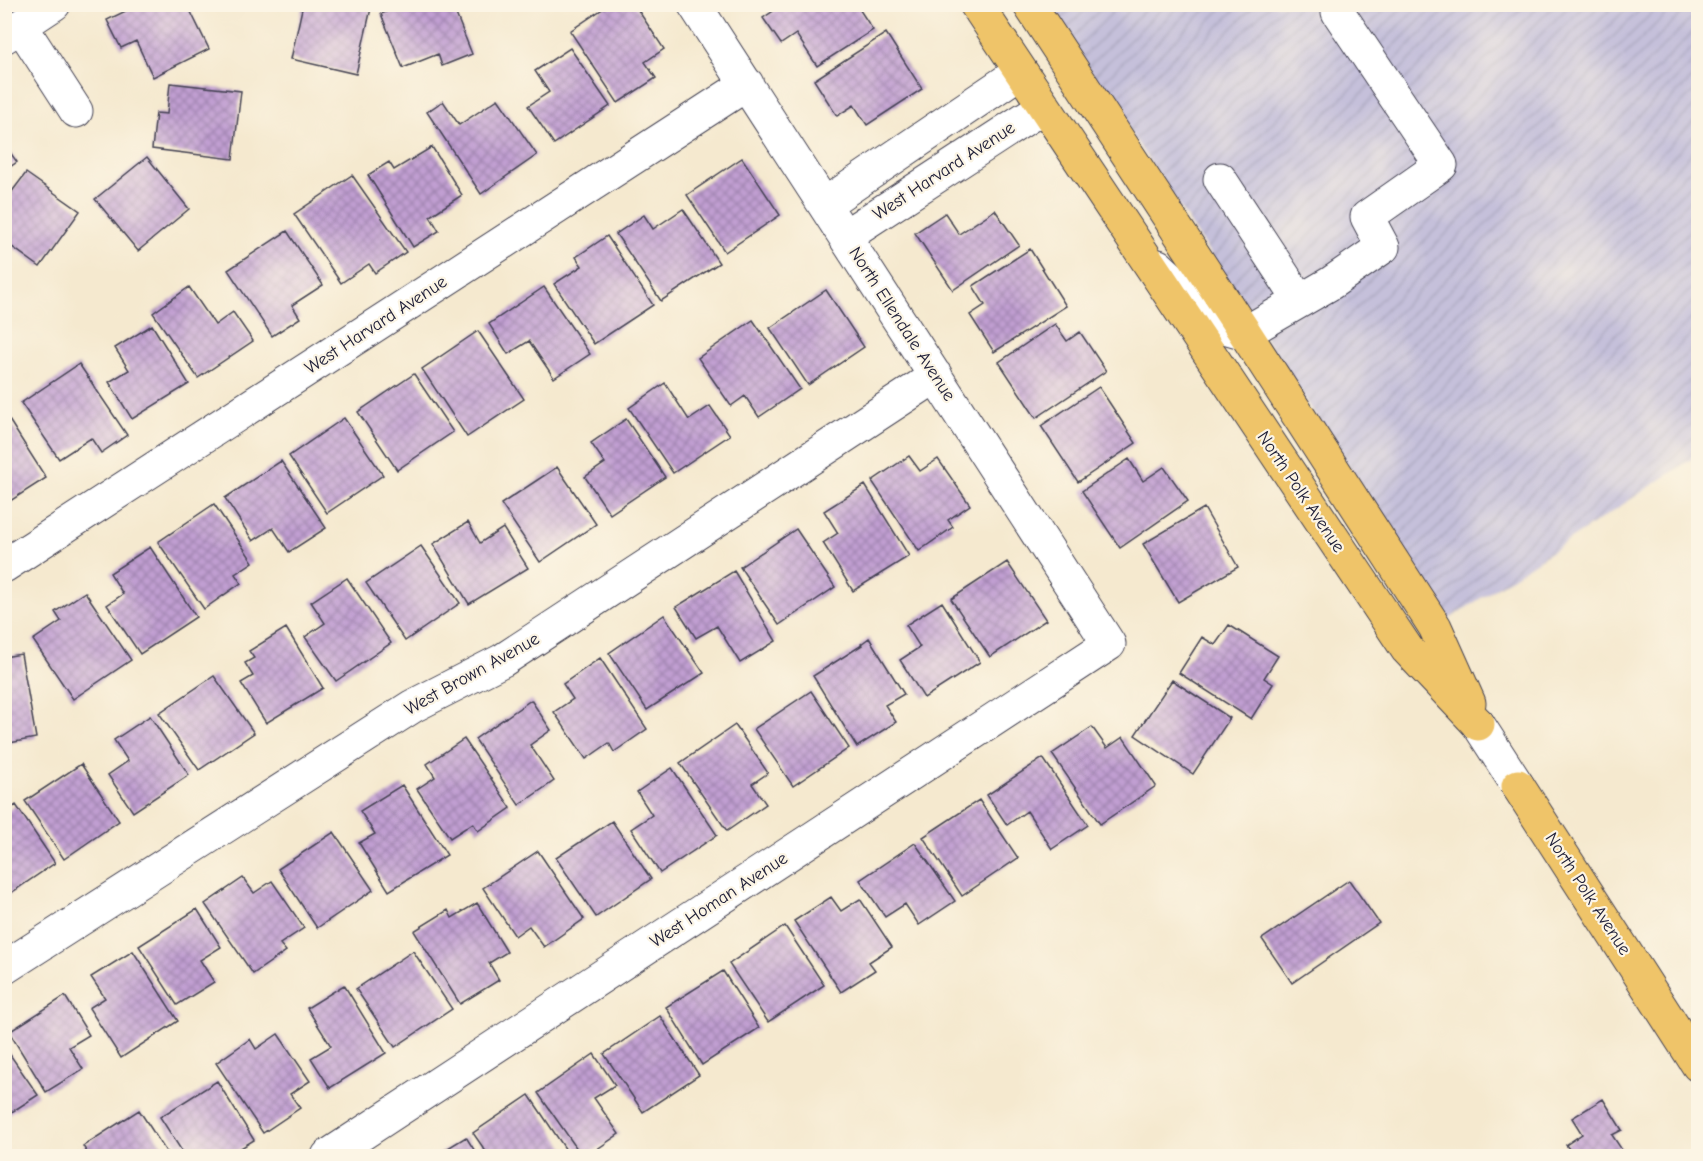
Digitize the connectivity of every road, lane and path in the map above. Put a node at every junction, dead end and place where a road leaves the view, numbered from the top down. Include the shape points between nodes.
1 (54, 4) edge
2 (694, 4) edge
3 (976, 4) edge
4 (1029, 4) edge
5 (1338, 12) dead end
6 (13, 32) edge
7 (1020, 72) junction
8 (747, 84) junction
9 (1043, 106) junction
10 (76, 111) dead end
11 (1220, 178) dead end
12 (825, 204) junction
13 (845, 236) junction
14 (1138, 249) junction
15 (1300, 300) junction
16 (1245, 333) junction
17 (936, 376) junction
18 (4, 566) edge
19 (1109, 644) joint
20 (1478, 724) junction
21 (1518, 786) joint
22 (4, 968) edge
23 (1698, 1065) edge
24 (328, 1156) edge

1 - 6 street
2 - 8 street, North Ellendale Avenue
3 - 7 main road, North Polk Avenue
4 - 16 main road, North Polk Avenue
5 - 15 street via 1441,165 1367,217 1383,247
6 - 10 street
7 - 9 main road, North Polk Avenue
7 - 12 street
8 - 12 street, North Ellendale Avenue
8 - 18 street, West Harvard Avenue
9 - 13 street, West Harvard Avenue
9 - 14 main road, North Polk Avenue
11 - 15 street
12 - 13 street, North Ellendale Avenue
13 - 17 street, North Ellendale Avenue
14 - 16 street, North Polk Avenue via 1224,327
14 - 20 main road, North Polk Avenue via 1407,649
15 - 16 street
16 - 20 main road, North Polk Avenue via 1435,627
17 - 19 street, North Ellendale Avenue
17 - 22 street, West Brown Avenue via 503,660 414,706
19 - 24 street, West Homan Avenue
20 - 21 street, North Polk Avenue
21 - 23 main road, North Polk Avenue

